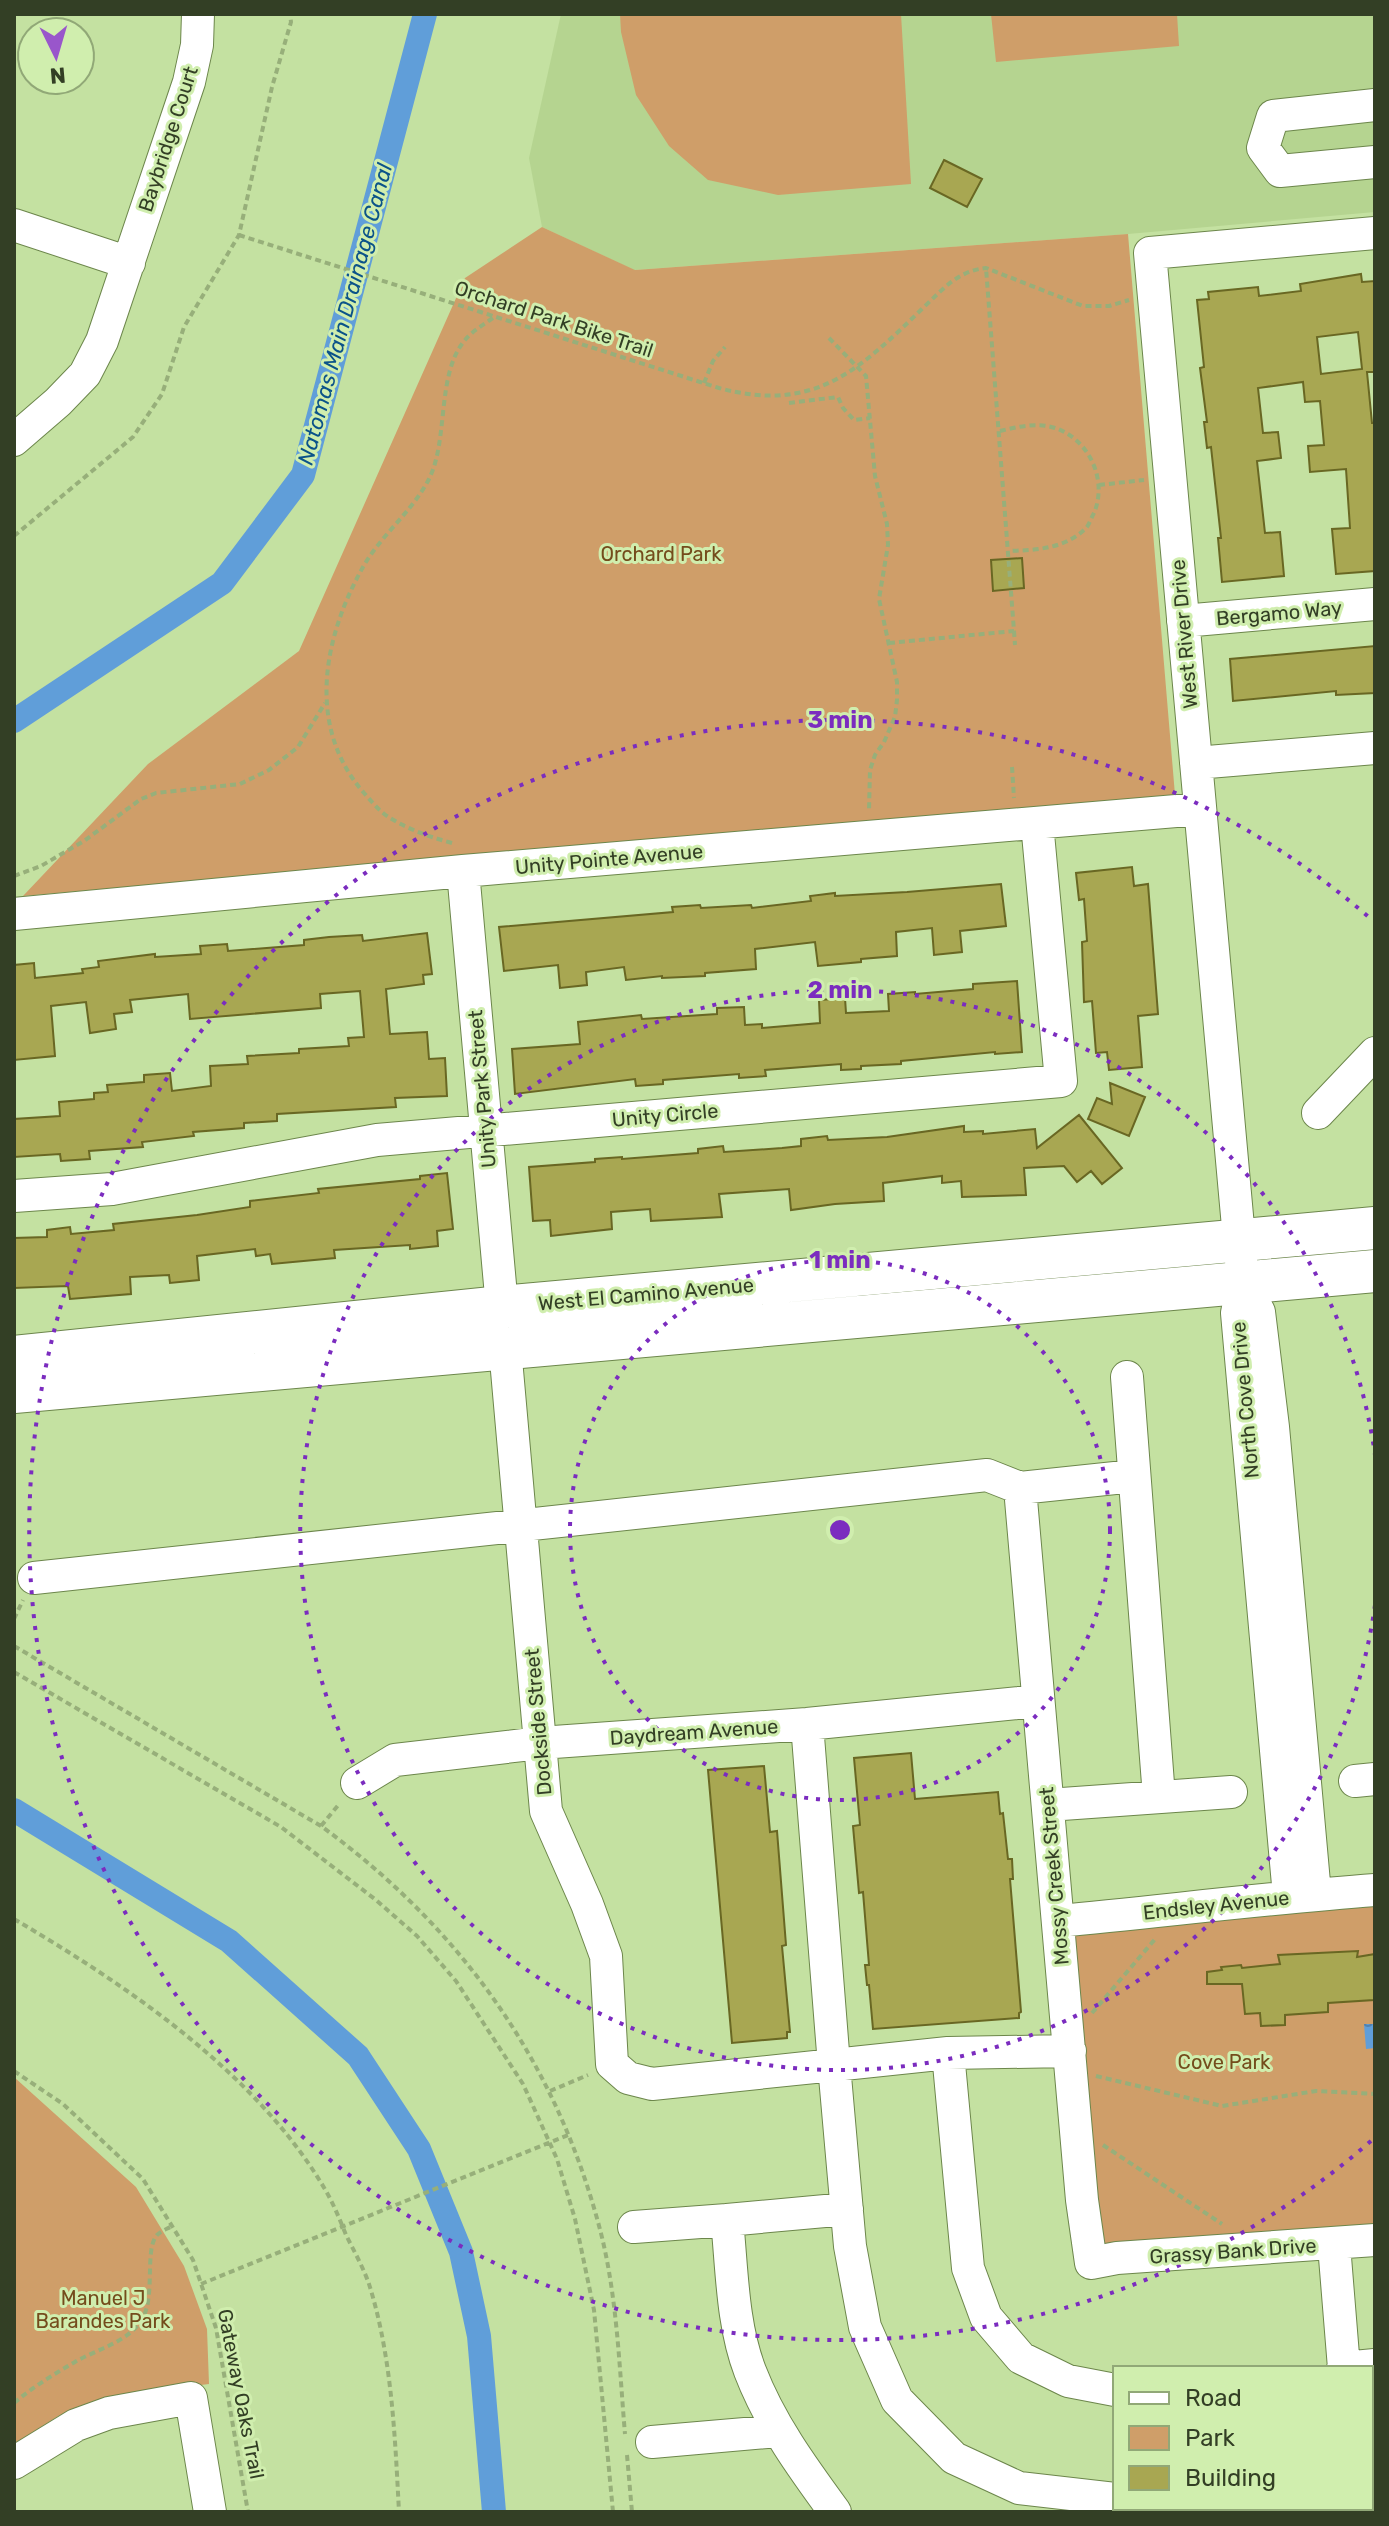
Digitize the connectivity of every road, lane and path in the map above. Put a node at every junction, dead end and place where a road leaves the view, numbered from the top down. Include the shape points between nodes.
1 (198, 14) edge
2 (290, 14) edge
3 (1375, 105) edge
4 (1375, 162) edge
5 (14, 225) edge
6 (1375, 233) edge
7 (239, 235) junction
8 (129, 263) junction
9 (986, 268) junction
10 (1129, 300) dead end
11 (494, 317) junction
12 (829, 338) dead end
13 (725, 347) dead end
14 (859, 367) junction
15 (704, 383) junction
16 (789, 403) dead end
17 (870, 418) junction
18 (1000, 431) junction
19 (14, 440) edge
20 (1170, 477) junction
21 (1099, 485) junction
22 (14, 536) edge
23 (1009, 551) junction
24 (1375, 604) edge
25 (1183, 621) junction
26 (1014, 631) junction
27 (889, 643) junction
28 (1015, 645) dead end
29 (325, 703) junction
30 (1375, 748) edge
31 (1196, 763) junction
32 (1200, 809) junction
33 (870, 817) dead end
34 (1037, 823) junction
35 (474, 870) junction
36 (14, 876) edge
37 (16, 913) edge
38 (1375, 1053) edge
39 (1318, 1113) dead end
40 (487, 1130) junction
41 (14, 1196) edge
42 (1375, 1228) edge
43 (1238, 1239) junction
44 (1375, 1271) edge
45 (1243, 1282) junction
46 (502, 1307) junction
47 (505, 1348) junction
48 (14, 1357) edge
49 (1127, 1377) dead end
50 (14, 1392) edge
51 (1134, 1476) junction
52 (1020, 1488) junction
53 (522, 1526) junction
54 (34, 1578) dead end
55 (14, 1646) edge
56 (14, 1672) edge
57 (1038, 1701) junction
58 (807, 1724) junction
59 (540, 1743) junction
60 (357, 1783) dead end
61 (1231, 1792) dead end
62 (1159, 1797) junction
63 (1048, 1805) junction
64 (1375, 1890) edge
65 (1302, 1895) junction
66 (1179, 1910) junction
67 (14, 1919) edge
68 (1058, 1921) junction
69 (948, 2053) junction
70 (1070, 2053) junction
71 (834, 2065) junction
72 (14, 2071) edge
73 (620, 2071) junction
74 (550, 2091) junction
75 (1375, 2094) edge
76 (1075, 2127) junction
77 (568, 2135) junction
78 (549, 2143) junction
79 (847, 2209) junction
80 (727, 2220) junction
81 (172, 2226) junction
82 (343, 2227) junction
83 (634, 2227) dead end
84 (1375, 2240) edge
85 (1334, 2245) junction
86 (1261, 2250) junction
87 (1091, 2263) joint
88 (201, 2284) junction
89 (1344, 2366) edge
90 (1113, 2390) edge
91 (14, 2403) edge
92 (779, 2431) junction
93 (634, 2442) junction
94 (14, 2463) edge
95 (1113, 2499) edge
96 (210, 2512) edge
97 (248, 2512) edge
98 (399, 2512) edge
99 (613, 2512) edge
100 (632, 2512) edge
101 (835, 2512) edge

1 - 8 street, Baybridge Court via 189,82
2 - 7 path
3 - 4 street via 1273,116 1263,148 1280,171
5 - 8 street
6 - 20 street, West River Drive via 1150,253
7 - 11 path, Orchard Park Bike Trail
7 - 22 path via 184,327 162,394 133,437
8 - 19 street, Baybridge Court via 85,374
9 - 10 path via 1083,306
9 - 14 path, Orchard Park Bike Trail via 957,277
9 - 18 path
11 - 15 path, Orchard Park Bike Trail
11 - 29 path via 465,340 453,364 430,476 364,565 341,615
12 - 14 path
13 - 15 path
14 - 15 path, Orchard Park Bike Trail via 813,390 779,395 743,394
14 - 17 path via 866,376
16 - 17 path via 838,397 854,420
17 - 27 path via 875,476 887,524 879,599
18 - 21 path via 1042,425 1068,434 1092,461
18 - 23 path
20 - 21 path
20 - 25 street, West River Drive
21 - 23 path via 1086,529 1056,546
23 - 26 path
24 - 25 street, Bergamo Way
25 - 31 street, West River Drive
26 - 27 path
26 - 28 path
27 - 33 path via 897,700 895,717 870,770
29 - 35 path via 338,754 372,802 419,833 484,850
29 - 36 path via 298,747 269,770 240,784 141,799 84,841
30 - 31 street
31 - 32 street, West River Drive
32 - 34 street, Unity Pointe Avenue
32 - 43 street, West River Drive
34 - 35 street, Unity Pointe Avenue
34 - 40 street, Unity Circle via 1061,1081
35 - 37 street, Unity Pointe Avenue
35 - 40 street, Unity Park Street
38 - 39 street
40 - 41 street, Unity Circle via 377,1140 112,1189
40 - 46 street, Unity Park Street
42 - 43 main road, West El Camino Avenue
43 - 45 street, North Cove Drive
43 - 46 main road, West El Camino Avenue
44 - 45 main road, West El Camino Avenue
45 - 47 main road, West El Camino Avenue
45 - 65 street, North Cove Drive via 1259,1312 1273,1427
46 - 48 main road, West El Camino Avenue
47 - 50 main road, West El Camino Avenue
47 - 53 street, Dockside Street
49 - 51 street
51 - 52 street
51 - 62 street
52 - 53 street via 987,1475
52 - 57 street, Mossy Creek Street
53 - 54 street
53 - 59 street, Dockside Street
55 - 74 path via 308,1818 366,1859 468,1962
56 - 78 path via 281,1827 417,1936 456,1981 523,2084
57 - 58 street, Daydream Avenue
57 - 63 street, Mossy Creek Street
58 - 59 street, Daydream Avenue
58 - 71 street
59 - 60 street, Daydream Avenue via 395,1760
59 - 73 street, Dockside Street via 546,1811 606,1956
61 - 62 street
62 - 63 street
63 - 68 street, Mossy Creek Street
64 - 65 street, Endsley Avenue
65 - 66 street, Endsley Avenue
66 - 68 street, Endsley Avenue
66 - 70 path
67 - 82 path via 125,1990 214,2060 295,2147
68 - 70 street, Mossy Creek Street
69 - 70 street
69 - 71 street
69 - 90 street via 968,2268 986,2317 1021,2358 1068,2381
70 - 75 path via 1222,2106 1316,2091
70 - 76 street, Mossy Creek Street
71 - 73 street via 652,2084
71 - 79 street
72 - 81 path, Gateway Oaks Trail via 63,2104 143,2179
73 - 74 path
74 - 77 path
76 - 86 path
76 - 87 street, Mossy Creek Street
77 - 78 path
77 - 93 path via 599,2226
78 - 82 path
78 - 99 path via 575,2219 594,2310
79 - 80 street
79 - 95 street via 865,2327 897,2400 954,2458 1019,2488
80 - 83 street
80 - 92 street via 749,2370
81 - 88 path, Gateway Oaks Trail
81 - 91 path via 159,2232 151,2246 149,2298 142,2320 117,2341 76,2361
82 - 88 path
82 - 98 path via 368,2282 383,2344
84 - 85 street, Grassy Bank Drive
85 - 86 street, Grassy Bank Drive
85 - 89 street
86 - 87 street, Grassy Bank Drive
88 - 97 path, Gateway Oaks Trail via 216,2328
92 - 93 street
92 - 101 street
93 - 100 path
94 - 96 street via 76,2425 109,2413 191,2398

